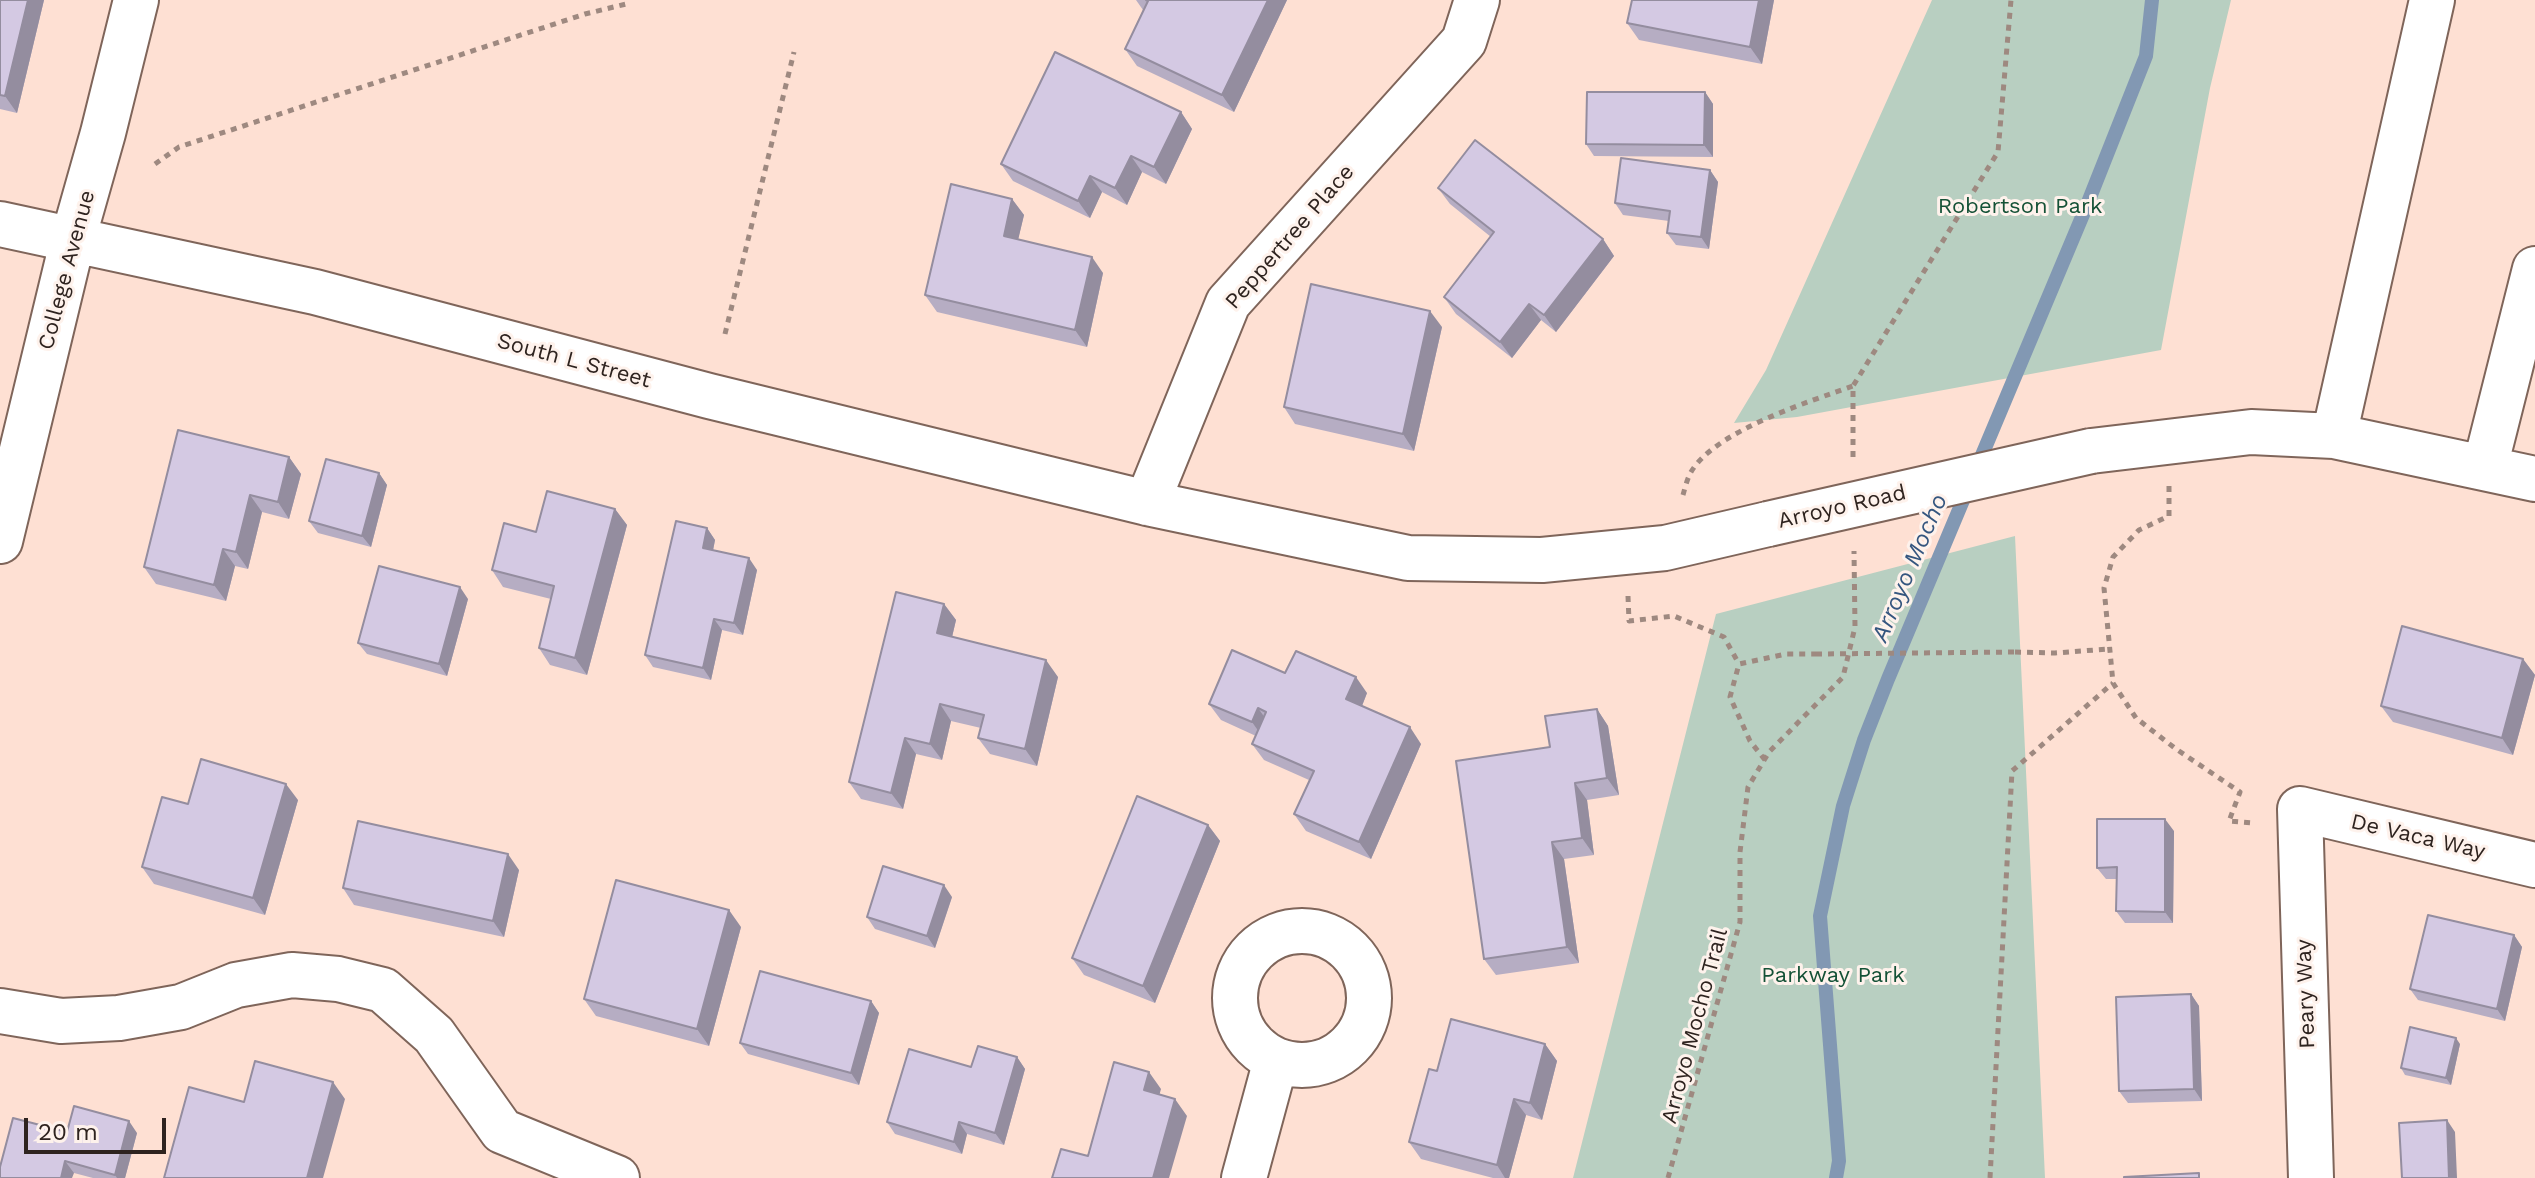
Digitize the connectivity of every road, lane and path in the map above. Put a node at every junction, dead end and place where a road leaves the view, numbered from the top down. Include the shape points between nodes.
1 (136, 0) edge
2 (1477, 0) edge
3 (2011, 0) edge
4 (2432, 0) edge
5 (626, 4) dead end
6 (794, 52) dead end
7 (155, 164) dead end
8 (0, 224) edge
9 (73, 239) junction
10 (2535, 269) edge
11 (725, 334) dead end
12 (1853, 386) junction
13 (2334, 436) junction
14 (2169, 441) junction
15 (1853, 463) dead end
16 (2485, 467) junction
17 (2535, 479) edge
18 (1147, 503) junction
19 (1854, 538) dead end
20 (0, 541) edge
21 (1644, 550) junction
22 (2108, 649) junction
23 (1739, 664) junction
24 (2113, 683) junction
25 (1765, 760) junction
26 (2301, 818) junction
27 (2535, 865) edge
28 (0, 1011) edge
29 (1276, 1060) dead end
30 (617, 1178) edge
31 (1244, 1178) edge
32 (1668, 1178) edge
33 (1990, 1178) edge
34 (2311, 1178) edge

1 - 9 street, College Avenue
2 - 18 street, Peppertree Place via 1464,41 1228,303
3 - 12 path via 1998,152
4 - 13 street
5 - 7 path via 179,147
6 - 11 path
8 - 9 street, South L Street
9 - 18 street, South L Street via 315,292
9 - 20 street, College Avenue
10 - 16 street
12 - 15 path
12 - 21 path via 1725,438 1691,471
13 - 14 street, Arroyo Road via 2251,432
13 - 16 street, Arroyo Road
14 - 21 street, Arroyo Road, bridge via 2091,451
14 - 22 path via 2169,516 2139,530 2113,557 2104,588
16 - 17 street, Arroyo Road
18 - 21 street, Arroyo Road via 1408,558 1542,560
19 - 25 path, Arroyo Mocho Trail via 1855,627 1843,677
21 - 23 path via 1629,621 1674,616 1724,637
22 - 23 path, bridge via 1786,654
22 - 24 path
23 - 25 path via 1730,697
24 - 26 path via 2136,718 2240,792 2229,821
24 - 33 path via 2012,771
25 - 32 path, Arroyo Mocho Trail via 1748,787 1740,852 1740,922
26 - 27 street, De Vaca Way
26 - 34 street, Peary Way
28 - 30 street via 61,1021 119,1018 181,1007 236,985 292,975 383,990 434,1035 502,1131
29 - 31 street

